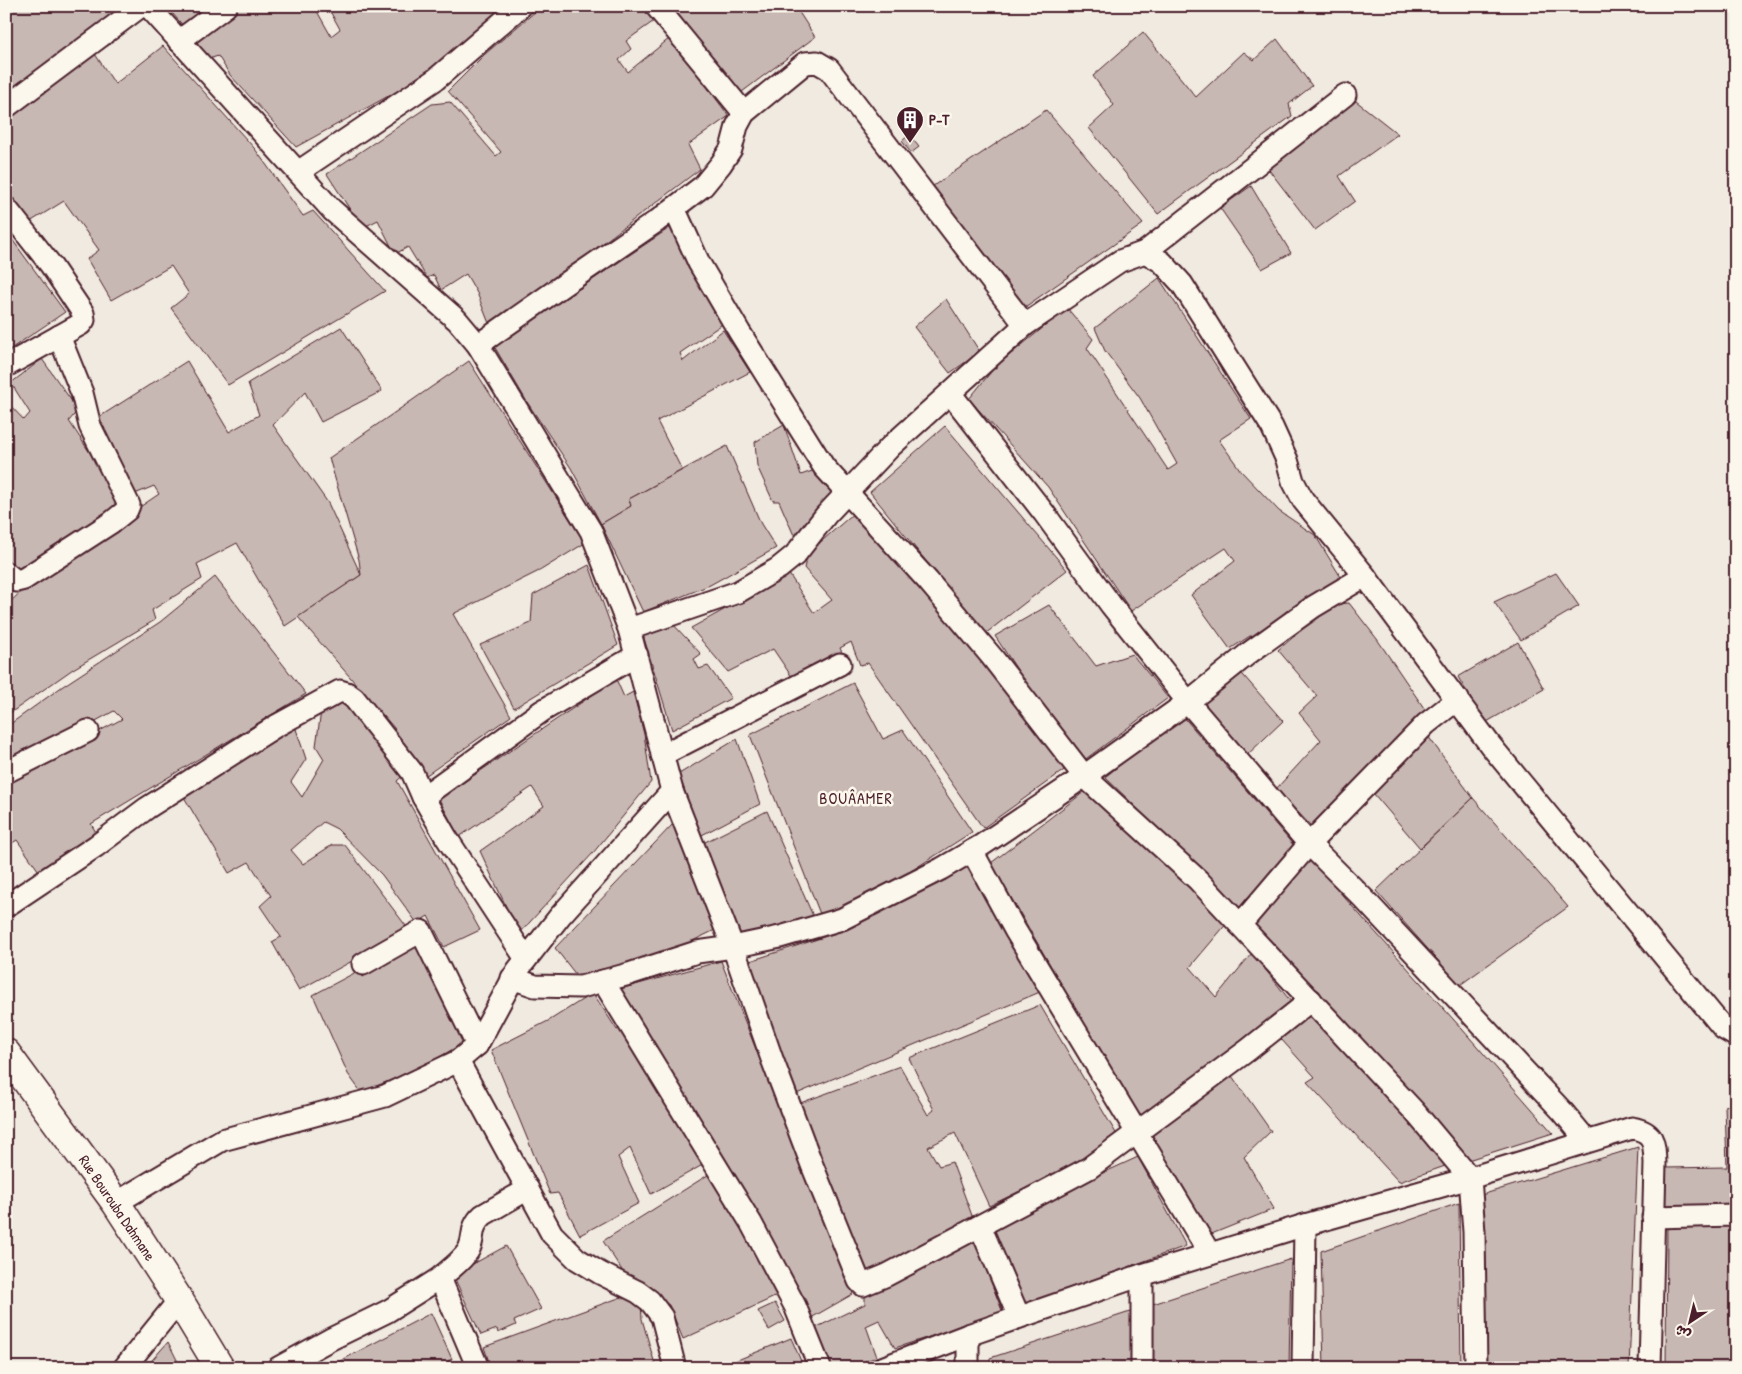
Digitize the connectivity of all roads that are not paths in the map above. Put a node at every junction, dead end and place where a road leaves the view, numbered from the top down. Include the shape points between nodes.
1 (141, 6) edge
2 (148, 6) edge
3 (226, 6) edge
4 (521, 6) edge
5 (656, 6) edge
6 (179, 41) junction
7 (1345, 95) dead end
8 (6, 107) edge
9 (744, 113) junction
10 (298, 172) junction
11 (6, 208) edge
12 (674, 208) junction
13 (1145, 252) junction
14 (1025, 325) junction
15 (59, 336) junction
16 (478, 345) junction
17 (6, 366) edge
18 (950, 393) junction
19 (848, 493) junction
20 (6, 573) edge
21 (1365, 576) junction
22 (629, 629) junction
23 (637, 656) junction
24 (840, 664) dead end
25 (1458, 699) junction
26 (1188, 702) junction
27 (88, 731) dead end
28 (662, 755) junction
29 (6, 772) edge
30 (1084, 776) junction
31 (672, 791) junction
32 (423, 796) junction
33 (1309, 844) junction
34 (972, 851) junction
35 (6, 906) edge
36 (1240, 925) junction
37 (733, 948) junction
38 (526, 959) junction
39 (363, 964) dead end
40 (512, 978) junction
41 (603, 981) junction
42 (1311, 1000) junction
43 (1736, 1036) edge
44 (477, 1045) junction
45 (6, 1053) edge
46 (458, 1061) junction
47 (1136, 1133) junction
48 (1587, 1141) junction
49 (1470, 1178) junction
50 (528, 1189) junction
51 (116, 1203) junction
52 (1736, 1215) edge
53 (1653, 1217) junction
54 (1305, 1225) junction
55 (980, 1226) junction
56 (1210, 1254) junction
57 (1142, 1275) junction
58 (440, 1278) junction
59 (179, 1300) junction
60 (1020, 1317) junction
61 (968, 1335) junction
62 (124, 1368) edge
63 (220, 1368) edge
64 (278, 1368) edge
65 (478, 1368) edge
66 (675, 1368) edge
67 (820, 1368) edge
68 (882, 1368) edge
69 (968, 1368) edge
70 (1142, 1368) edge
71 (1303, 1368) edge
72 (1476, 1368) edge
73 (1650, 1368) edge

1 - 8 street
2 - 6 street
3 - 6 street
4 - 10 street via 436,79
5 - 9 street
6 - 10 street
7 - 13 street
9 - 12 street via 721,164 703,186
9 - 14 street via 805,63 817,62 828,69
10 - 16 street via 332,210 457,320
11 - 15 street via 83,313 82,324
12 - 16 street
12 - 19 street via 699,263 740,333 824,467
13 - 14 street via 1120,261
13 - 21 street via 1162,262 1182,284 1272,427 1303,500
14 - 18 street
15 - 17 street
15 - 20 street via 82,393 90,426 129,505 112,522 24,579 16,581
16 - 22 street via 591,531
18 - 19 street via 890,447
18 - 26 street
19 - 22 street via 795,555 779,568 738,592
19 - 30 street via 986,649
21 - 25 street
21 - 26 street via 1312,607
22 - 23 street
23 - 28 street
23 - 32 street via 542,711
24 - 28 street
25 - 33 street via 1426,724
25 - 43 street via 1503,761 1724,1029
26 - 30 street
26 - 33 street
27 - 29 street
28 - 31 street
30 - 34 street
30 - 36 street via 1198,880
31 - 37 street
31 - 38 street via 560,916
32 - 35 street via 400,755 354,698 340,691 276,726 147,808
32 - 38 street
33 - 36 street
33 - 48 street via 1364,899
34 - 37 street via 842,920
34 - 47 street via 1015,930
36 - 42 street
37 - 41 street via 697,952
37 - 55 street via 812,1165 859,1281 866,1285
38 - 40 street
39 - 44 street via 421,932
40 - 41 street via 535,986 559,987 582,987
40 - 44 street
41 - 67 street via 751,1223 795,1306
42 - 47 street
42 - 49 street via 1414,1111
44 - 46 street
45 - 51 street, Rue Bourouba Dahmane
46 - 50 street
46 - 51 street via 385,1096 222,1140
47 - 55 street via 1089,1168
47 - 56 street
48 - 49 street
48 - 53 street via 1632,1128 1649,1134 1654,1143 1655,1163
49 - 54 street
49 - 72 street
50 - 58 street via 477,1221 470,1249
50 - 66 street via 552,1234 577,1259 650,1301 662,1317
51 - 59 street, Rue Bourouba Dahmane
52 - 53 street
53 - 73 street
54 - 56 street
54 - 71 street
55 - 60 street
56 - 57 street
57 - 60 street
57 - 70 street
58 - 64 street via 388,1311
58 - 65 street
59 - 62 street
59 - 63 street, Rue Bourouba Dahmane
60 - 61 street
61 - 68 street
61 - 69 street

